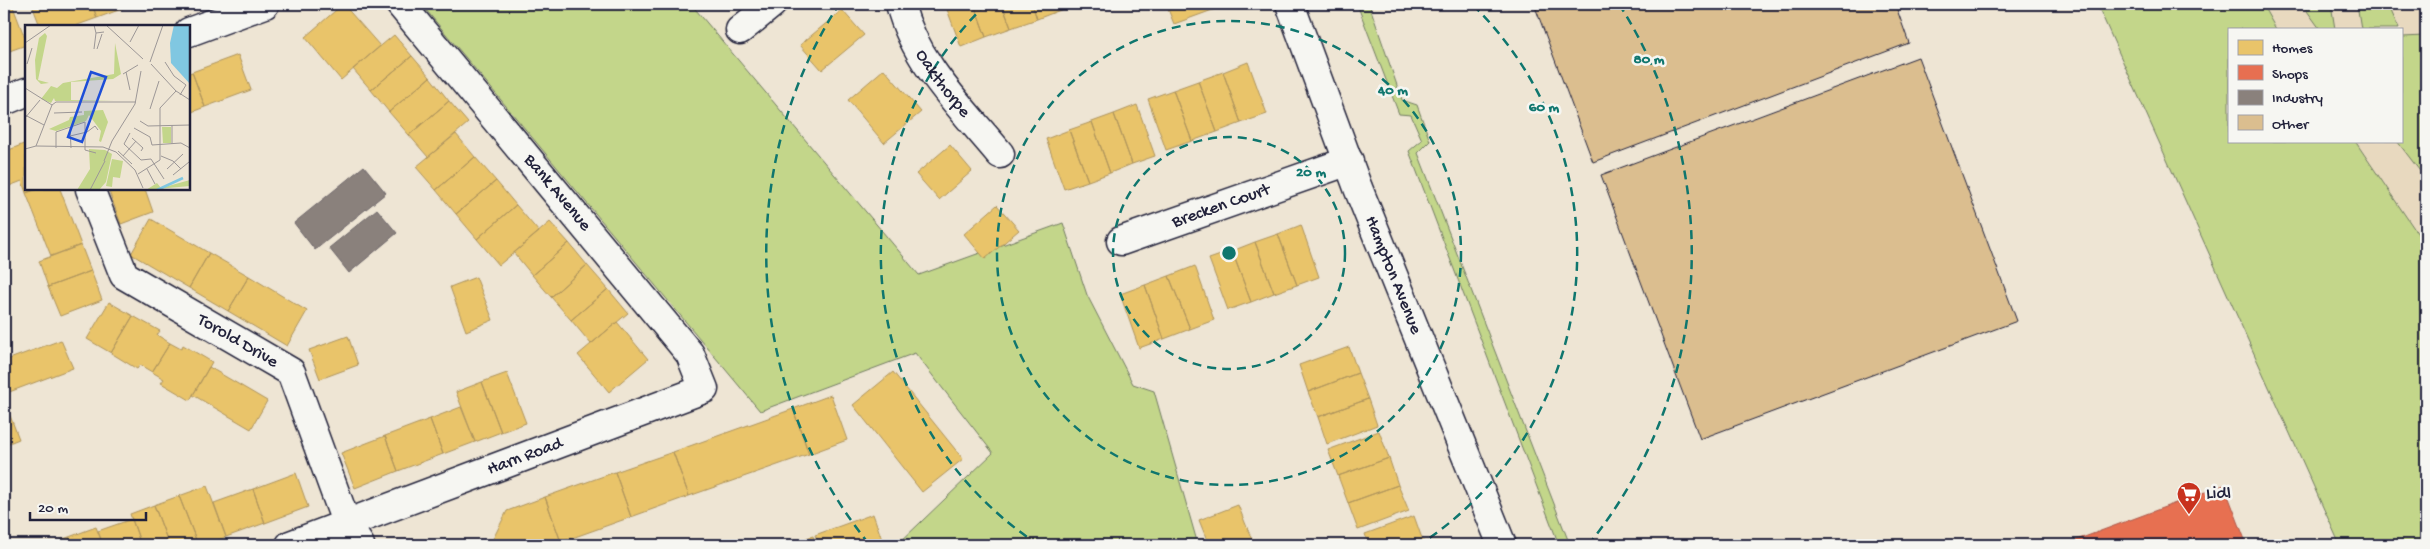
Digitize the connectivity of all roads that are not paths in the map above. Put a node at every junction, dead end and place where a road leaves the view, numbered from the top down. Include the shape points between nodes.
1 (265, 4) edge
2 (400, 4) edge
3 (772, 4) edge
4 (900, 4) edge
5 (1290, 4) edge
6 (740, 30) dead end
7 (190, 32) edge
8 (25, 92) edge
9 (4, 101) edge
10 (1000, 154) dead end
11 (1349, 161) junction
12 (90, 190) edge
13 (1121, 241) dead end
14 (704, 390) joint
15 (353, 535) edge
16 (290, 545) edge
17 (1502, 545) edge

1 - 7 street
2 - 14 street, Bank Avenue via 690,354
3 - 6 street
4 - 10 street, Oakthorpe via 906,28 934,75
5 - 11 street, Hampton Avenue
8 - 9 street
11 - 13 street, Brecken Court
11 - 17 street, Hampton Avenue
12 - 15 street, Torold Drive via 124,275 291,372
14 - 15 street, Harn Road
15 - 16 street, Harn Road

